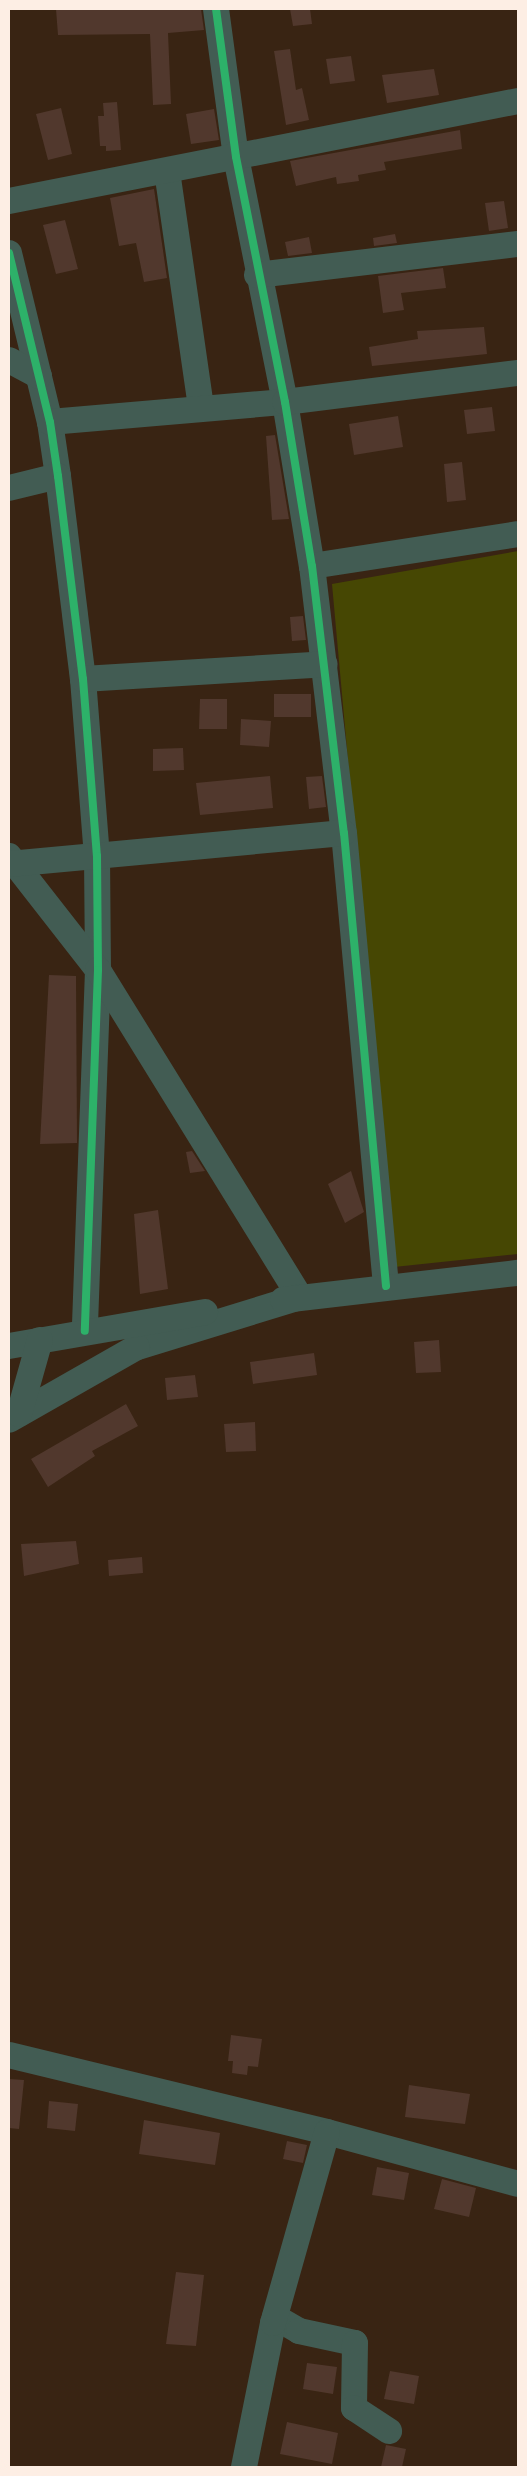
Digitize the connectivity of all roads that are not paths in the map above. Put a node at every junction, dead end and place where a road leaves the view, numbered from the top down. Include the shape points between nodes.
1 (216, 9) edge
2 (518, 101) edge
3 (236, 157) junction
4 (167, 171) junction
5 (9, 201) edge
6 (518, 244) edge
7 (9, 253) edge
8 (257, 275) junction
9 (9, 360) edge
10 (518, 373) edge
11 (39, 376) junction
12 (285, 402) junction
13 (201, 408) junction
14 (50, 422) junction
15 (58, 476) junction
16 (9, 488) edge
17 (518, 534) edge
18 (312, 566) junction
19 (325, 664) junction
20 (83, 679) junction
21 (344, 833) junction
22 (97, 856) junction
23 (11, 861) edge
24 (98, 970) junction
25 (518, 1273) edge
26 (386, 1286) junction
27 (300, 1297) junction
28 (85, 1331) junction
29 (40, 1340) junction
30 (9, 1346) edge
31 (14, 1417) edge
32 (9, 2055) edge
33 (328, 2132) junction
34 (518, 2184) edge
35 (275, 2316) junction
36 (389, 2431) dead end
37 (244, 2467) edge

1 - 3 street
2 - 3 street
3 - 4 street
3 - 8 street
4 - 5 street
4 - 13 street
6 - 8 street
7 - 11 street
8 - 12 street
9 - 11 street
10 - 12 street
11 - 14 street
12 - 13 street
12 - 18 street
13 - 14 street
14 - 15 street
15 - 16 street
15 - 20 street
17 - 18 street
18 - 19 street
19 - 20 street
19 - 21 street
20 - 22 street
21 - 22 street
21 - 26 street
22 - 23 street
22 - 24 street
23 - 24 street
24 - 27 street
24 - 28 street
25 - 26 street
26 - 27 street
27 - 28 street
27 - 31 street via 137,1348
28 - 29 street
29 - 30 street
29 - 31 street
32 - 33 street
33 - 34 street
33 - 35 street
35 - 36 street via 299,2332 354,2343 354,2408
35 - 37 street

